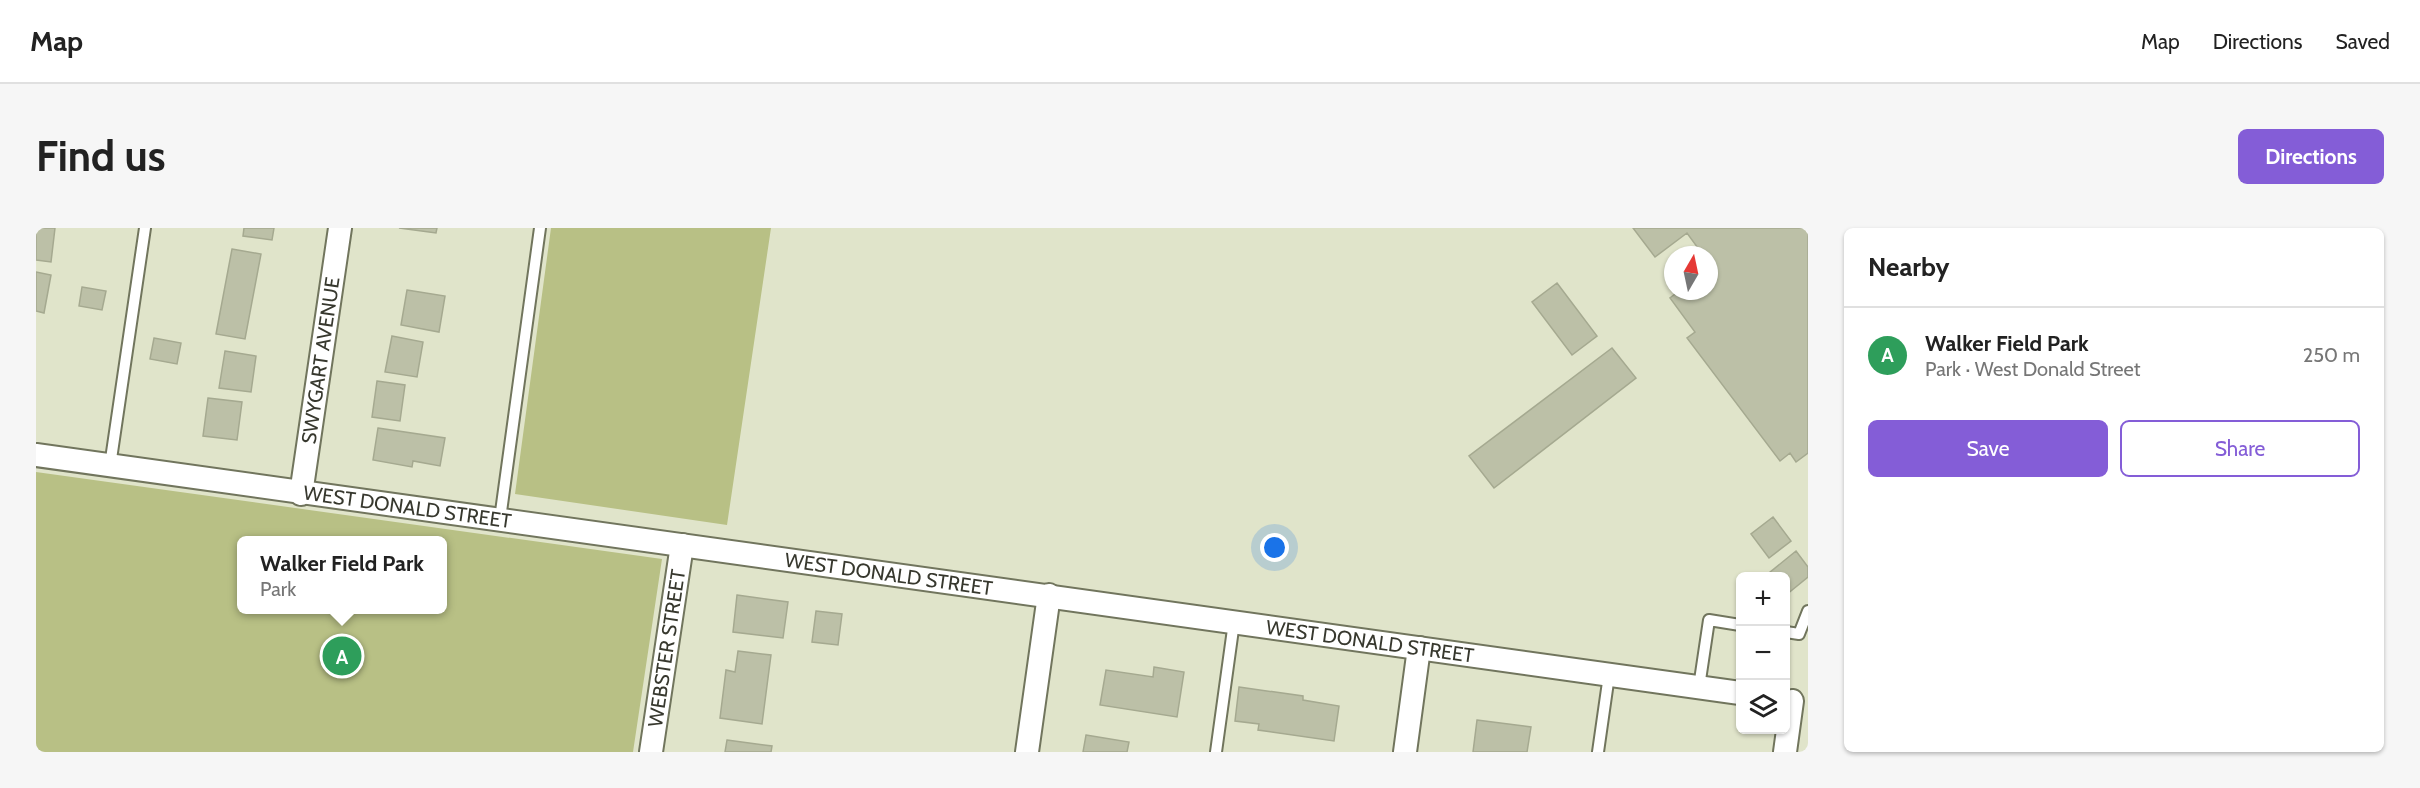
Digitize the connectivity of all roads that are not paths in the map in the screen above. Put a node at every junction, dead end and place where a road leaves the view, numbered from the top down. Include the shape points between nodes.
1 (145, 228) edge
2 (340, 228) edge
3 (540, 228) edge
4 (36, 455) edge
5 (110, 466) junction
6 (301, 494) junction
7 (500, 519) junction
8 (682, 545) junction
9 (1049, 595) junction
10 (1808, 611) edge
11 (1234, 621) junction
12 (1736, 624) edge
13 (1790, 633) edge
14 (1419, 648) junction
15 (1609, 675) junction
16 (1699, 687) junction
17 (1736, 692) edge
18 (1795, 701) edge
19 (651, 752) edge
20 (1027, 752) edge
21 (1216, 752) edge
22 (1405, 752) edge
23 (1598, 752) edge
24 (1785, 752) edge

1 - 5 lane
2 - 6 street, SWYGART AVENUE
3 - 7 lane
4 - 5 street, WEST DONALD STREET
5 - 6 street, WEST DONALD STREET
6 - 7 street, WEST DONALD STREET
7 - 8 street, WEST DONALD STREET
8 - 9 street, WEST DONALD STREET
8 - 19 street, WEBSTER STREET
9 - 11 street, WEST DONALD STREET
9 - 20 street
10 - 13 lane via 1799,634
11 - 14 street, WEST DONALD STREET
11 - 21 lane
12 - 16 lane via 1709,620
14 - 15 street, WEST DONALD STREET
14 - 22 street
15 - 16 street, WEST DONALD STREET
15 - 23 lane
16 - 17 street, WEST DONALD STREET
18 - 24 street

